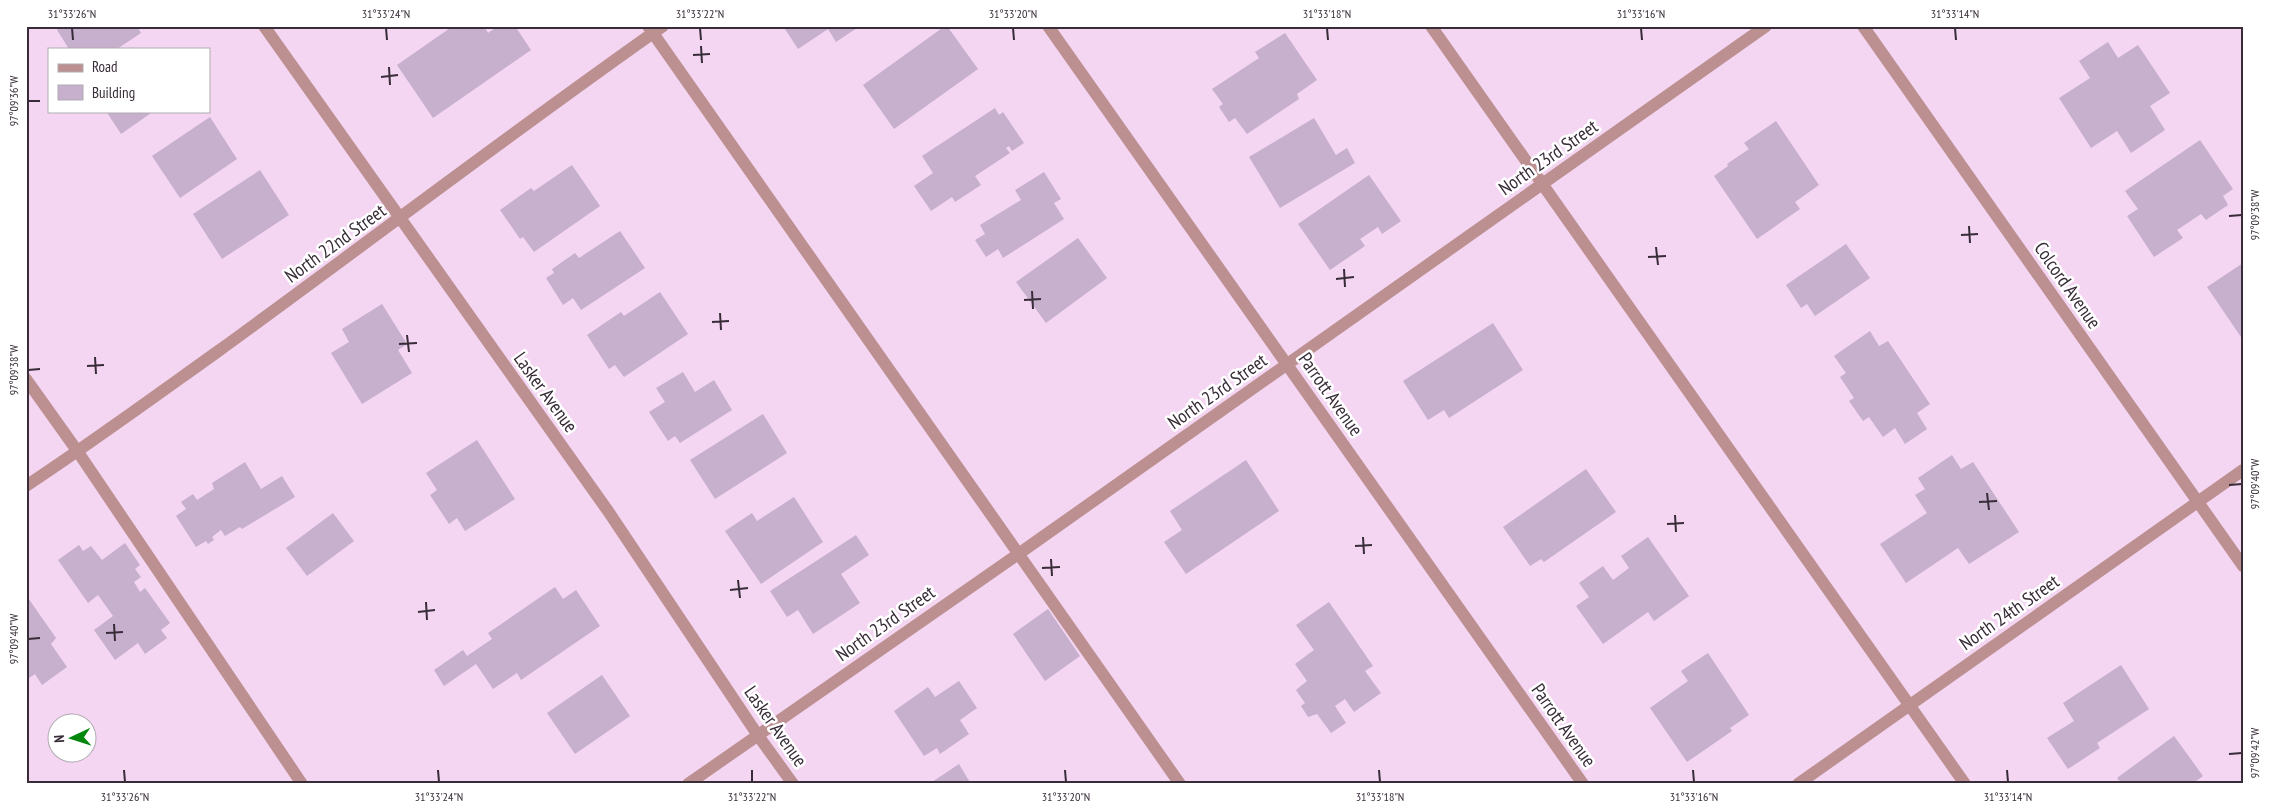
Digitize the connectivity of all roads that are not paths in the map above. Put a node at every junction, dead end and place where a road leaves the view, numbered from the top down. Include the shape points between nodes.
1 (264, 26) edge
2 (1048, 26) edge
3 (1431, 26) edge
4 (1766, 26) edge
5 (1862, 26) edge
6 (654, 29) edge
7 (1543, 184) junction
8 (399, 220) junction
9 (1287, 364) junction
10 (26, 379) edge
11 (78, 452) junction
12 (2243, 470) edge
13 (26, 486) edge
14 (2198, 502) junction
15 (1017, 554) junction
16 (2243, 566) edge
17 (1910, 705) junction
18 (757, 734) junction
19 (302, 784) edge
20 (688, 784) edge
21 (793, 784) edge
22 (1180, 784) edge
23 (1583, 784) edge
24 (1798, 784) edge
25 (1965, 784) edge

1 - 8 street, Lasker Avenue
2 - 9 street, Parrott Avenue
3 - 7 street
4 - 7 street, North 23rd Street
5 - 14 street, Colcord Avenue
6 - 8 street, North 22nd Street
6 - 15 street
7 - 9 street, North 23rd Street
7 - 17 street
8 - 11 street, North 22nd Street
8 - 18 street, Lasker Avenue via 608,511
9 - 15 street, North 23rd Street
9 - 23 street, Parrott Avenue
10 - 11 street
11 - 13 street, North 22nd Street
11 - 19 street
12 - 14 street, North 24th Street
14 - 16 street, Colcord Avenue
14 - 17 street, North 24th Street
15 - 18 street, North 23rd Street
15 - 22 street
17 - 24 street, North 24th Street
17 - 25 street
18 - 20 street, North 23rd Street
18 - 21 street, Lasker Avenue

